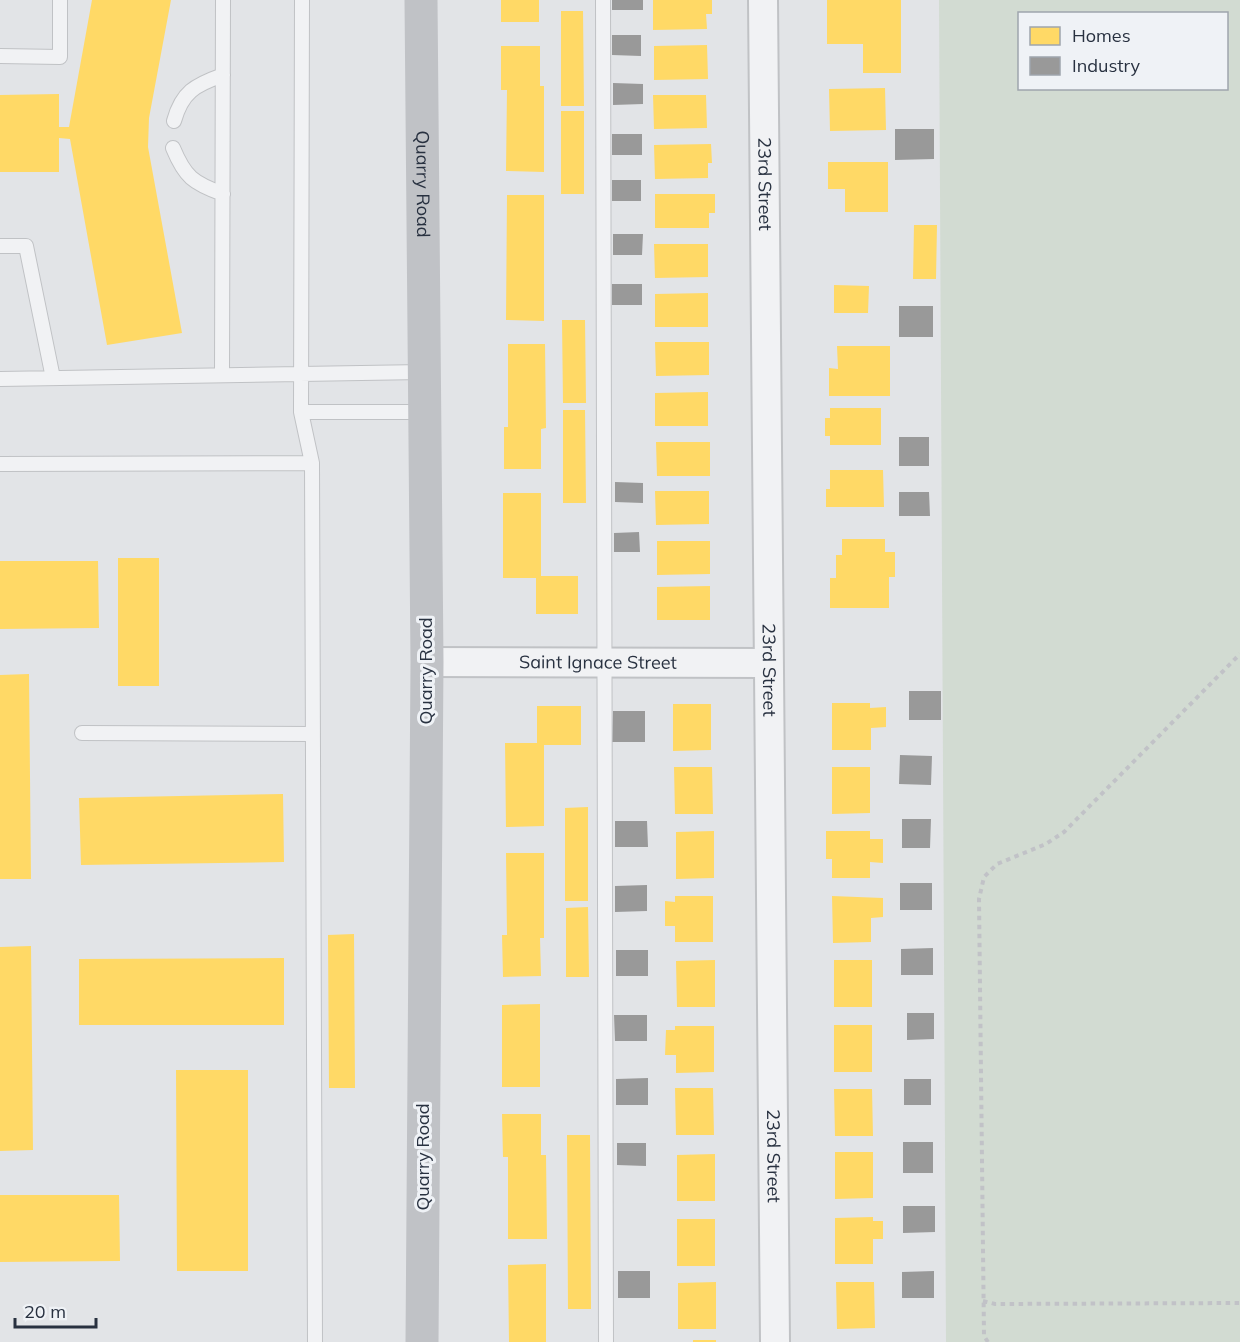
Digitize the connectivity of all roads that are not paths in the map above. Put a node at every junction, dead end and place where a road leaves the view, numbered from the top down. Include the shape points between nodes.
1 (60, 0) edge
2 (223, 0) edge
3 (302, 0) edge
4 (421, 0) edge
5 (603, 0) edge
6 (763, 0) edge
7 (0, 56) edge
8 (223, 75) junction
9 (174, 121) dead end
10 (173, 148) dead end
11 (223, 194) junction
12 (0, 246) edge
13 (423, 372) junction
14 (301, 374) junction
15 (222, 375) junction
16 (53, 378) junction
17 (0, 379) edge
18 (301, 412) junction
19 (423, 412) junction
20 (312, 463) junction
21 (0, 464) edge
22 (427, 662) junction
23 (768, 663) junction
24 (604, 664) junction
25 (82, 733) dead end
26 (313, 735) junction
27 (315, 1342) edge
28 (422, 1342) edge
29 (606, 1342) edge
30 (775, 1342) edge

1 - 7 lane via 60,57
2 - 8 lane
3 - 14 lane
4 - 13 street, Quarry Road
5 - 24 lane
6 - 23 street, 23rd Street
8 - 9 lane via 199,84 179,102
8 - 11 lane
10 - 11 lane via 190,177
11 - 15 lane
12 - 16 lane via 26,246
13 - 14 lane
13 - 19 street, Quarry Road
14 - 15 lane
14 - 18 lane
15 - 16 lane
16 - 17 lane
18 - 19 lane
18 - 20 lane
19 - 22 street, Quarry Road
20 - 21 lane
20 - 26 lane
22 - 24 street, Saint Ignace Street
22 - 28 street, Quarry Road
23 - 24 street, Saint Ignace Street
23 - 30 street, 23rd Street
24 - 29 lane
25 - 26 lane
26 - 27 lane

